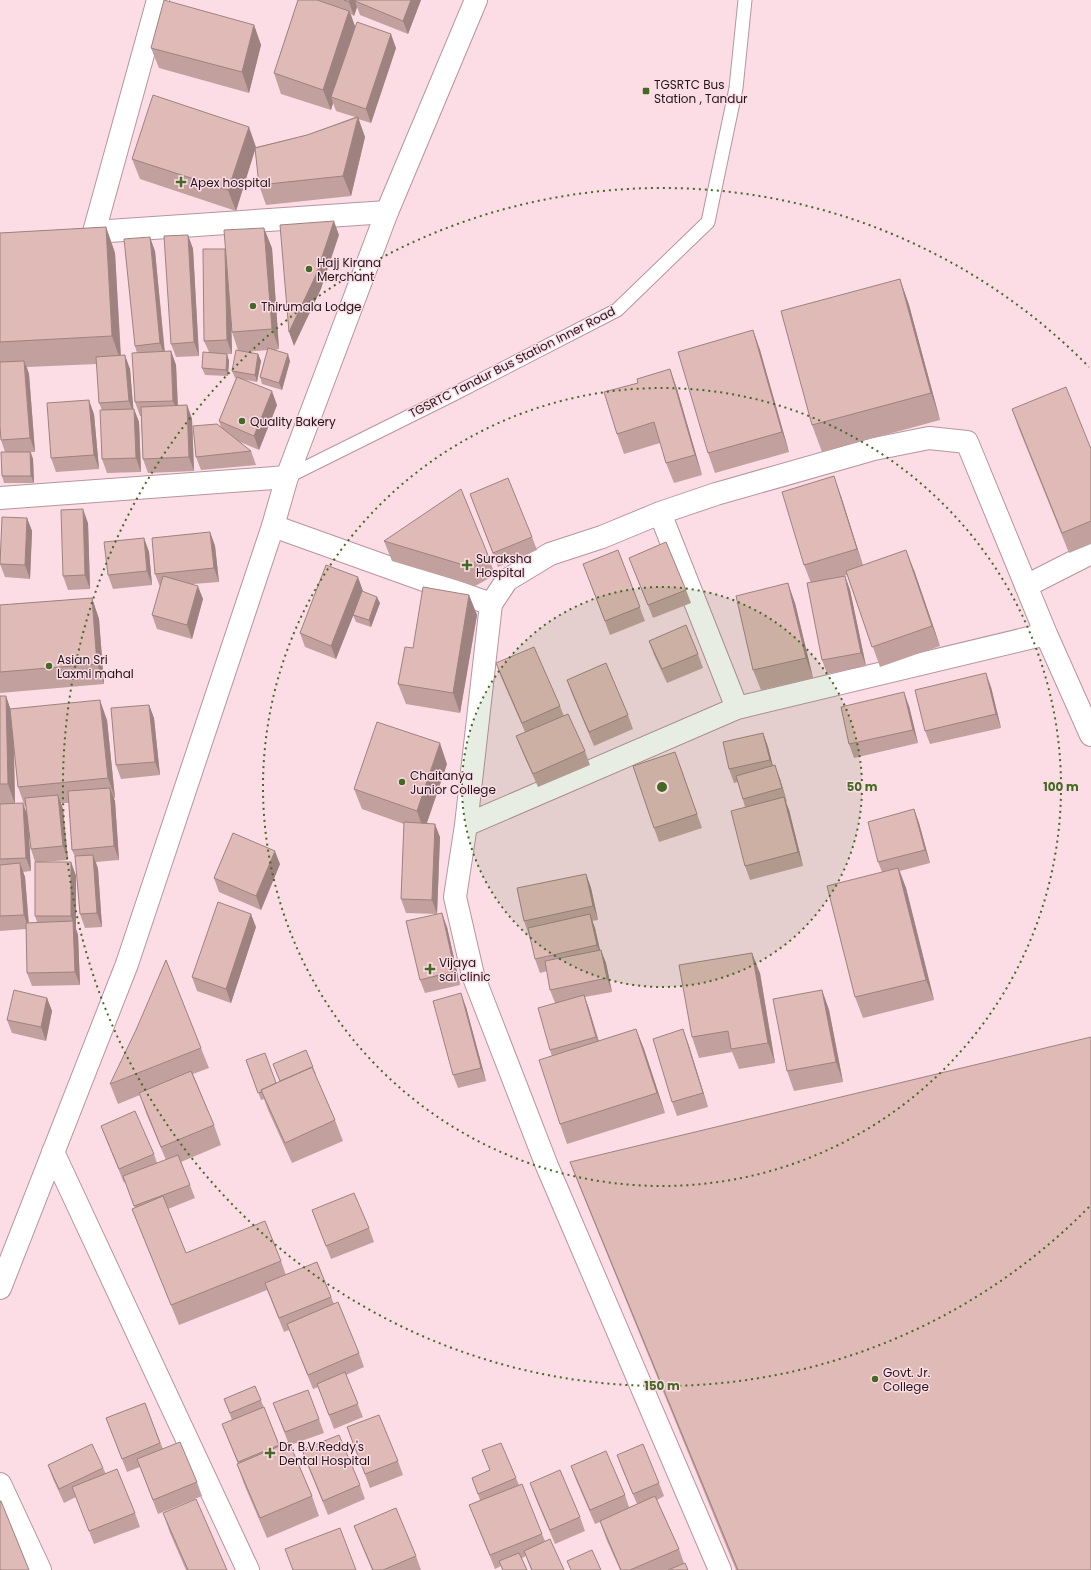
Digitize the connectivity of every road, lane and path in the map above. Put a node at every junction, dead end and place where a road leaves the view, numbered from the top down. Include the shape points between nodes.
1 (158, 0) edge
2 (476, 0) edge
3 (745, 0) edge
4 (387, 212) junction
5 (287, 477) junction
6 (0, 498) edge
7 (660, 513) junction
8 (273, 526) junction
9 (1091, 554) edge
10 (1026, 586) junction
11 (491, 604) junction
12 (1046, 634) junction
13 (737, 708) junction
14 (1086, 714) edge
15 (1091, 735) edge
16 (466, 825) junction
17 (53, 1152) junction
18 (0, 1288) edge
19 (0, 1484) edge
20 (40, 1570) edge
21 (248, 1570) edge
22 (720, 1570) edge

1 - 4 main road via 94,232
2 - 4 main road
3 - 5 lane, TGSRTC Tandur Bus Station Inner Road via 736,88 708,222 616,310
4 - 5 main road
5 - 6 main road
5 - 8 main road
7 - 10 main road via 716,494 874,449 929,438 967,442
7 - 11 main road via 602,537 550,554 507,580
7 - 13 main road
8 - 11 main road
8 - 17 main road via 127,964
9 - 10 main road
10 - 12 main road
11 - 16 main road
12 - 13 main road
12 - 14 main road
13 - 16 main road
14 - 15 main road
16 - 22 main road via 455,897 473,975 547,1166
17 - 18 main road
17 - 21 main road
19 - 20 main road

